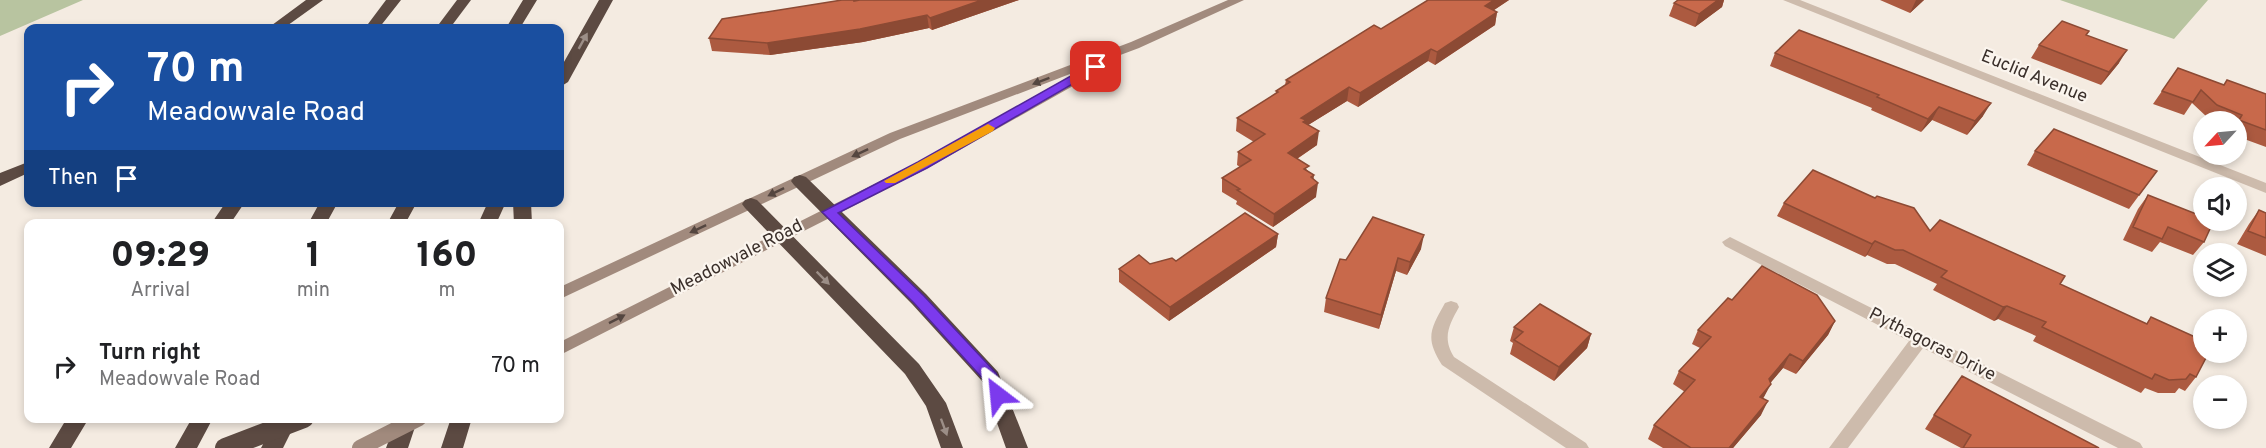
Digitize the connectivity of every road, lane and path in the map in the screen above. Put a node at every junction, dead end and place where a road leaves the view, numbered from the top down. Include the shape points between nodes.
1 (316, 0) edge
2 (394, 0) edge
3 (464, 0) edge
4 (530, 0) edge
5 (606, 0) edge
6 (1238, 0) edge
7 (1789, 0) edge
8 (281, 24) edge
9 (375, 24) edge
10 (446, 24) edge
11 (515, 24) edge
12 (1135, 45) junction
13 (564, 75) edge
14 (24, 169) edge
15 (0, 180) edge
16 (800, 181) junction
17 (2266, 188) edge
18 (751, 204) junction
19 (829, 212) junction
20 (782, 235) junction
21 (1731, 242) dead end
22 (564, 291) edge
23 (1451, 307) dead end
24 (1920, 339) junction
25 (564, 346) edge
26 (76, 423) edge
27 (200, 423) edge
28 (285, 423) edge
29 (292, 423) edge
30 (296, 423) edge
31 (406, 423) edge
32 (409, 423) edge
33 (460, 423) edge
34 (60, 448) edge
35 (186, 448) edge
36 (225, 448) edge
37 (249, 448) edge
38 (272, 448) edge
39 (360, 448) edge
40 (397, 448) edge
41 (452, 448) edge
42 (952, 448) edge
43 (1017, 448) edge
44 (1580, 448) edge
45 (1838, 448) edge
46 (2134, 448) edge

1 - 8 highway
2 - 9 highway
3 - 10 highway
4 - 11 highway
13 -> 5 highway
6 - 12 main road, Meadowvale Road
7 - 17 street, Euclid Avenue
12 -> 16 main road, Meadowvale Road via 895,136
12 - 19 main road, Meadowvale Road via 923,165
14 - 15 highway
16 -> 18 main road, Meadowvale Road
16 - 19 highway
18 - 20 highway
18 -> 22 main road, Meadowvale Road
19 - 20 main road, Meadowvale Road
19 - 43 highway via 919,299 991,377
25 -> 20 main road, Meadowvale Road
20 -> 42 highway via 912,369 936,404
21 - 24 street, Pythagoras Drive
23 - 44 street via 1437,340 1448,361
24 - 45 street
24 - 46 street, Pythagoras Drive
26 - 34 highway
27 - 35 highway
28 - 38 highway
29 - 36 highway, bridge
30 - 37 main road, bridge
31 - 40 highway
32 - 39 main road, bridge
33 - 41 highway

